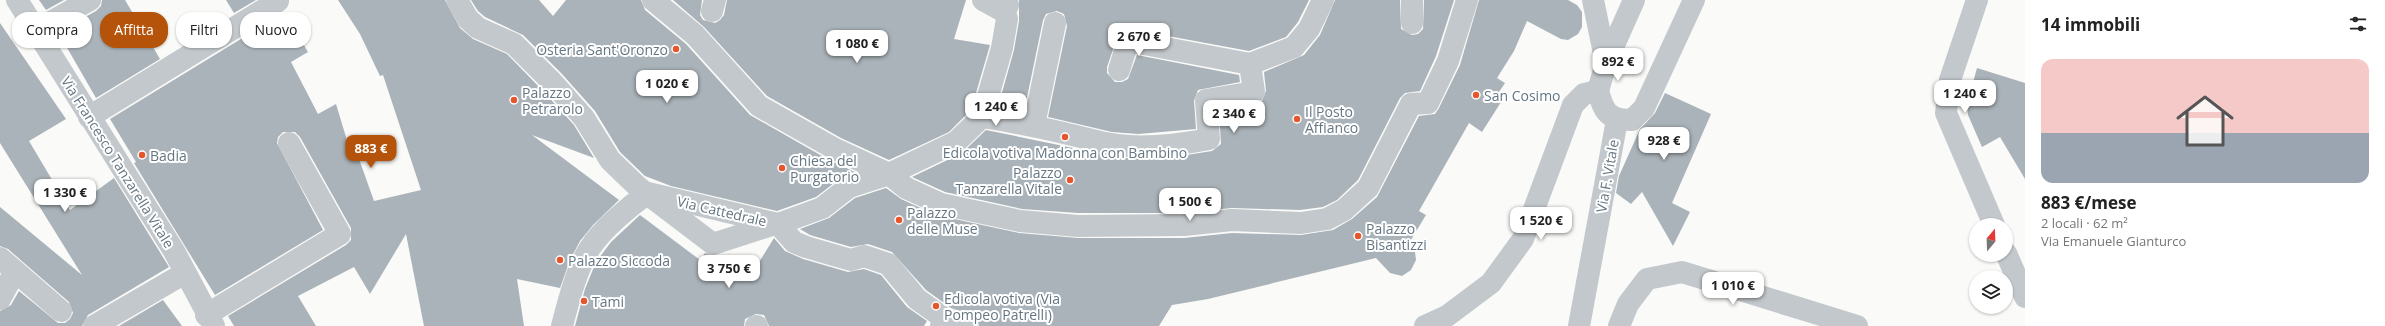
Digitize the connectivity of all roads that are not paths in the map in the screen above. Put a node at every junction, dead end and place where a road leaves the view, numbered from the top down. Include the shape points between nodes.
1 (17, 0) edge
2 (90, 0) edge
3 (456, 0) edge
4 (653, 0) edge
5 (983, 0) edge
6 (1323, 0) edge
7 (1412, 0) edge
8 (1467, 0) edge
9 (1593, 0) edge
10 (1634, 0) edge
11 (1694, 0) edge
12 (1977, 0) edge
13 (278, 1) dead end
14 (25, 12) edge
15 (68, 12) edge
16 (1055, 23) dead end
17 (1412, 23) dead end
18 (47, 48) edge
19 (1606, 63) junction
20 (1250, 64) junction
21 (1120, 70) dead end
22 (1598, 91) junction
23 (982, 117) junction
24 (89, 118) junction
25 (1617, 120) junction
26 (1034, 125) junction
27 (289, 144) dead end
28 (888, 174) junction
29 (648, 193) junction
30 (1991, 218) edge
31 (776, 224) junction
32 (2010, 262) edge
33 (8, 264) edge
34 (185, 273) junction
35 (2025, 297) edge
36 (0, 299) edge
37 (61, 311) dead end
38 (210, 320) edge
39 (943, 322) edge
40 (94, 326) edge
41 (562, 326) edge
42 (967, 326) edge
43 (1425, 326) edge
44 (1579, 326) edge
45 (1619, 326) edge
46 (1857, 326) edge

1 - 14 street, Via Francesco Tanzarella Vitale
2 - 15 street
3 - 29 street via 468,19 478,28 514,44 526,54 584,118 610,160
4 - 28 street via 695,35 759,106 836,149
5 - 23 street, Via Cattedrale via 1007,8 1007,19 1002,48
6 - 20 street via 1309,29 1294,47
7 - 17 street
8 - 28 street via 1448,61 1428,103 1411,104 1368,188 1344,210 1327,219 1301,223 1232,220 1184,225 1078,226 1020,221 941,204 906,188
9 - 19 street
10 - 19 street
11 - 25 street via 1644,108 1632,120
12 - 30 street via 1950,80 1946,113
13 - 24 street
16 - 26 street
18 - 24 street, Via Francesco Tanzarella Vitale
19 - 22 street
20 - 21 street via 1128,41
20 - 26 street via 1254,92 1206,100 1208,139 1176,145 1137,146 1096,141
22 - 25 street via 1604,110
22 - 43 street via 1584,94 1574,105 1523,239 1491,283 1447,316
23 - 26 street
23 - 28 street, Via Cattedrale via 956,142
24 - 34 street, Via Francesco Tanzarella Vitale via 174,251
25 - 44 street, Via F. Vitale
27 - 38 street via 340,234
28 - 31 street, Via Cattedrale via 849,187 822,208
29 - 31 street, Via Cattedrale
29 - 31 street via 713,244
29 - 41 street via 629,207 590,248 572,290
31 - 39 street via 794,242 806,248 851,260 864,256 888,264 917,299
32 - 35 street
33 - 36 street
33 - 37 street
34 - 38 street, Via Francesco Tanzarella Vitale
34 - 40 street
39 - 42 street
45 - 46 street via 1628,304 1647,279 1682,272

